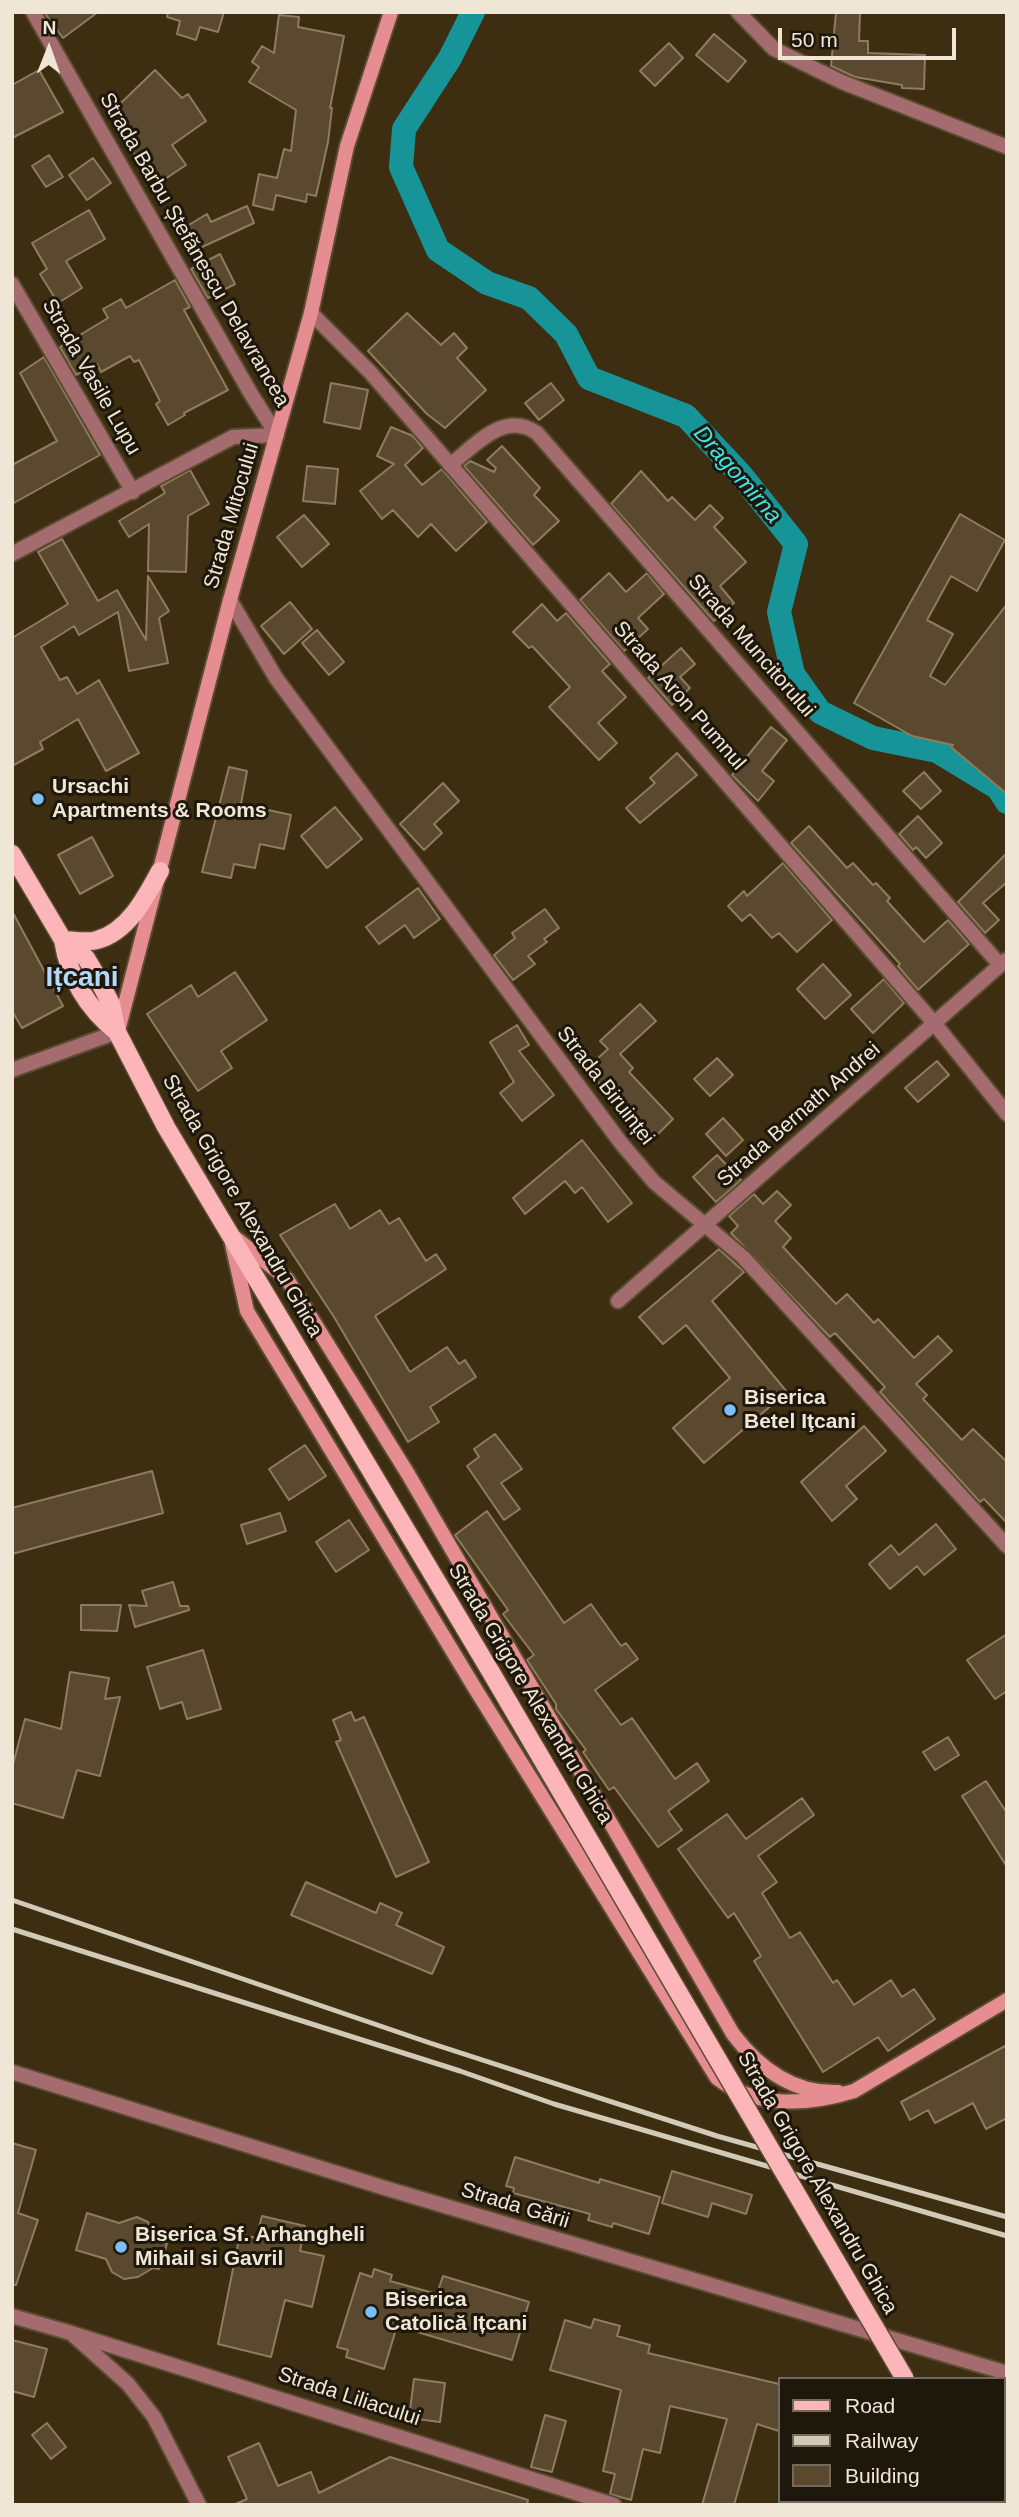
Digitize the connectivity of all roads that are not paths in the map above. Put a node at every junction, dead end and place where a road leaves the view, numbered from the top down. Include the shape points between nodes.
1 (33, 12) edge
2 (391, 12) edge
3 (738, 12) edge
4 (1007, 147) edge
5 (12, 284) edge
6 (312, 313) junction
7 (277, 435) junction
8 (450, 465) junction
9 (133, 492) junction
10 (12, 554) edge
11 (230, 600) junction
12 (12, 854) edge
13 (160, 871) junction
14 (63, 940) junction
15 (1004, 962) edge
16 (934, 1023) junction
17 (117, 1032) junction
18 (12, 1070) edge
19 (1007, 1114) edge
20 (706, 1223) junction
21 (230, 1233) junction
22 (618, 1301) dead end
23 (1007, 1546) edge
24 (1007, 2000) edge
25 (12, 2072) edge
26 (853, 2091) junction
27 (12, 2316) edge
28 (71, 2333) junction
29 (1007, 2373) edge
30 (904, 2377) edge
31 (199, 2505) edge
32 (614, 2505) edge

1 - 7 street, Strada Barbu Ștefănescu Delavrancea
2 - 6 main road, Strada Mitocului via 347,146
3 - 4 street via 774,49 842,82
5 - 9 street, Strada Vasile Lupu
6 - 7 main road, Strada Mitocului
6 - 8 street, Strada Aron Pumnul
7 - 9 street via 233,437
7 - 11 main road, Strada Mitocului
8 - 15 street, Strada Muncitorului via 507,424 518,423 537,433
8 - 16 street, Strada Aron Pumnul
9 - 10 street
11 - 13 main road, Strada Mitocului
11 - 20 street, Strada Biruinței via 276,678 605,1123 654,1182
12 - 14 main road, Strada Grigore Alexandru Ghica
13 - 14 main road via 145,899 118,929 97,941
13 - 17 main road, Strada Mitocului
14 - 17 main road, Strada Grigore Alexandru Ghica via 67,965 78,985 96,1014
15 - 16 street, Strada Bernath Andrei
16 - 19 street, Strada Aron Pumnul
16 - 20 street, Strada Bernath Andrei
17 - 18 street
17 - 21 main road, Strada Grigore Alexandru Ghica via 166,1127
20 - 22 street, Strada Bernath Andrei
20 - 23 street, Strada Biruinței via 743,1257
21 - 26 main road via 287,1279 294,1290 408,1474 733,2034 759,2063 787,2081 830,2092
21 - 26 main road via 247,1311 706,2064 730,2088 761,2098 816,2101
21 - 30 main road, Strada Grigore Alexandru Ghica, bridge
24 - 26 main road
25 - 29 street, Strada Gării via 466,2213
27 - 28 street, Strada Liliacului
28 - 31 street via 128,2384 153,2417
28 - 32 street, Strada Liliacului

